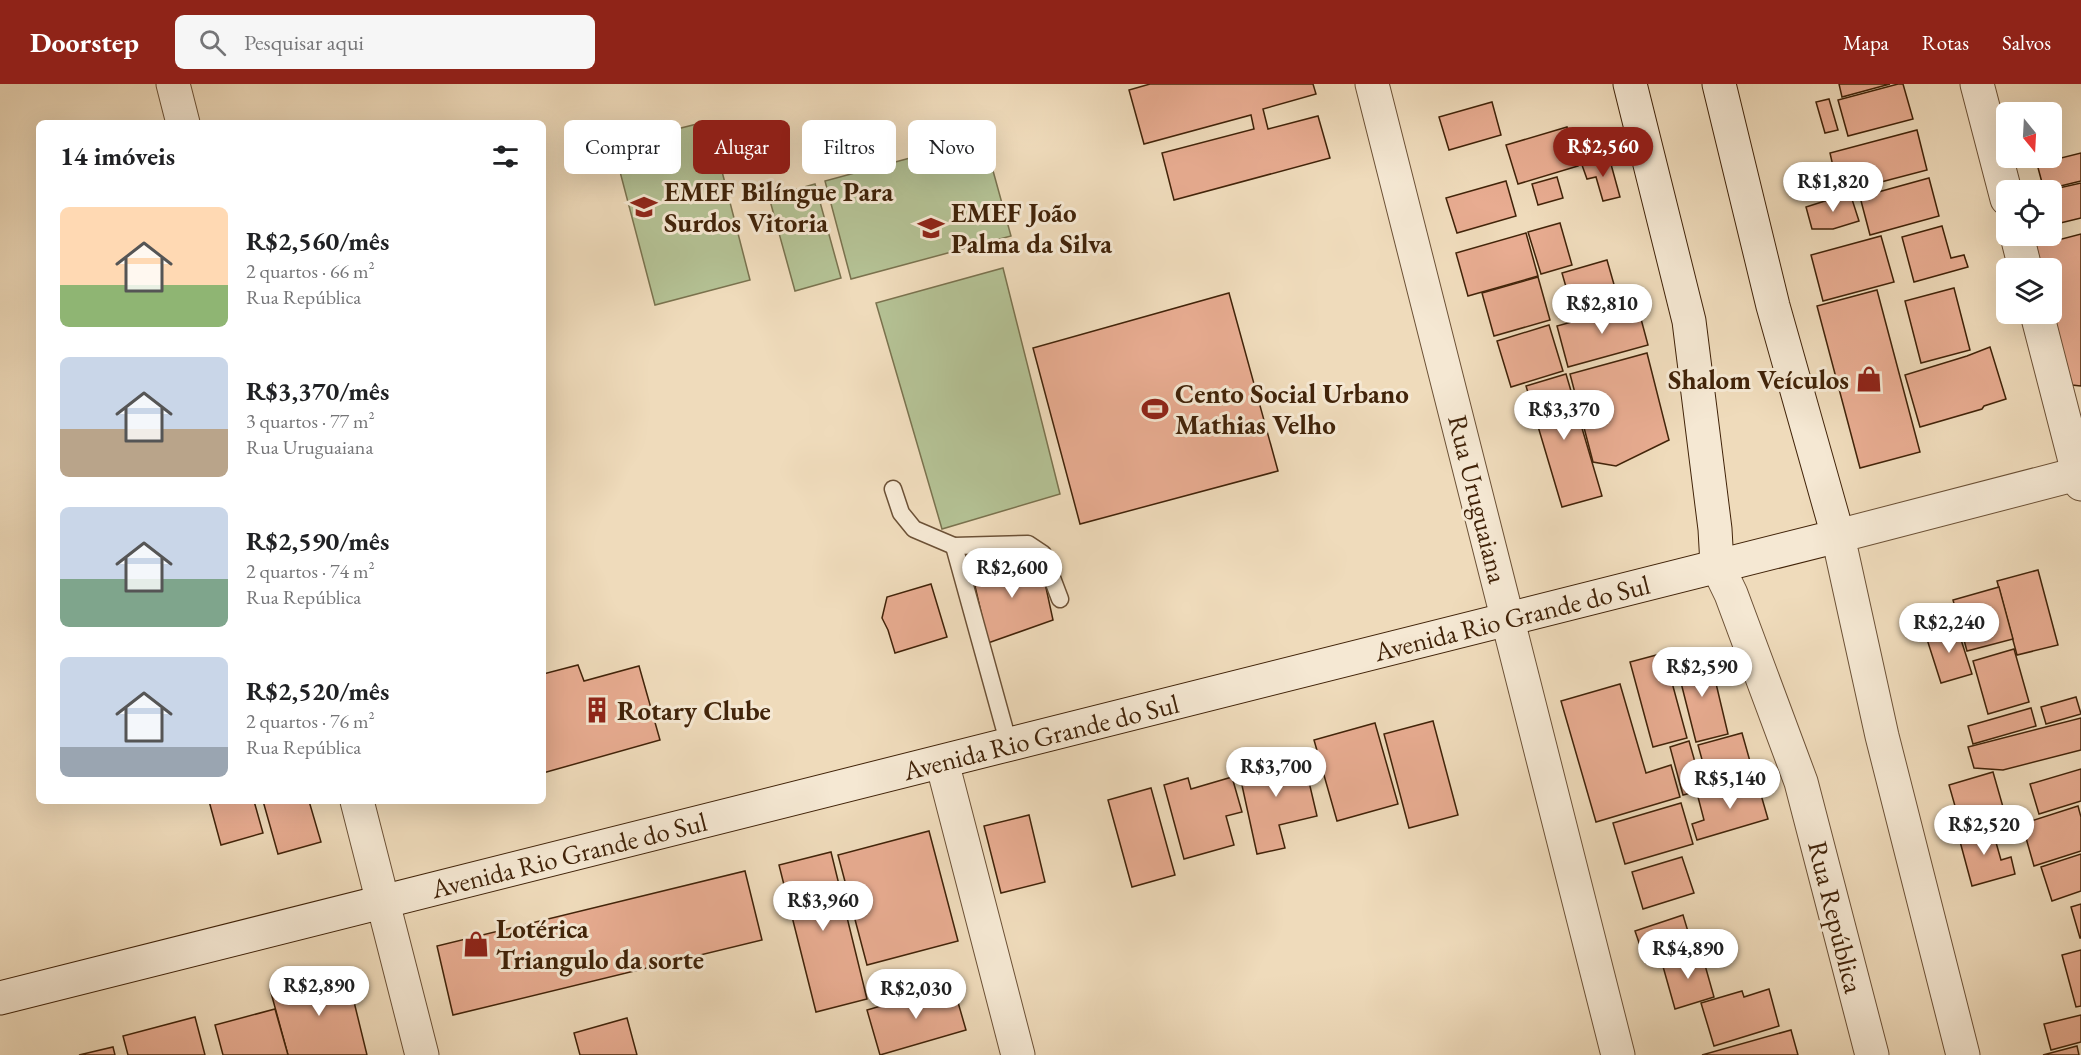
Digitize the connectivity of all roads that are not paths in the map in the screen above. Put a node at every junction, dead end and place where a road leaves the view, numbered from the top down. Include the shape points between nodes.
1 (173, 84) edge
2 (1372, 84) edge
3 (1630, 84) edge
4 (1719, 84) edge
5 (1977, 84) edge
6 (182, 120) edge
7 (2002, 180) edge
8 (2040, 324) edge
9 (2080, 477) edge
10 (892, 489) dead end
11 (1838, 536) junction
12 (954, 546) junction
13 (1718, 565) junction
14 (1060, 599) dead end
15 (1509, 620) junction
16 (1009, 745) junction
17 (942, 762) junction
18 (358, 804) edge
19 (383, 901) junction
20 (0, 998) edge
21 (422, 1055) edge
22 (1018, 1055) edge
23 (1618, 1055) edge
24 (1872, 1055) edge
25 (1963, 1055) edge

1 - 6 street
2 - 15 street, Rua Uruguaiana
3 - 13 street, Rua República via 1689,321
4 - 11 street via 1773,306
5 - 7 street
8 - 9 street
9 - 11 street, Avenida Rio Grande do Sul
10 - 12 lane via 901,513 915,529
11 - 13 street, Avenida Rio Grande do Sul
11 - 25 street via 1882,736
12 - 14 lane via 1028,544 1043,554
12 - 16 lane
13 - 15 street, Avenida Rio Grande do Sul
13 - 24 street, Rua República via 1801,782
15 - 16 street, Avenida Rio Grande do Sul
15 - 23 street, Rua Uruguaiana
16 - 17 street, Avenida Rio Grande do Sul
17 - 19 street, Avenida Rio Grande do Sul
17 - 22 street
18 - 19 street
19 - 20 street, Avenida Rio Grande do Sul
19 - 21 street

